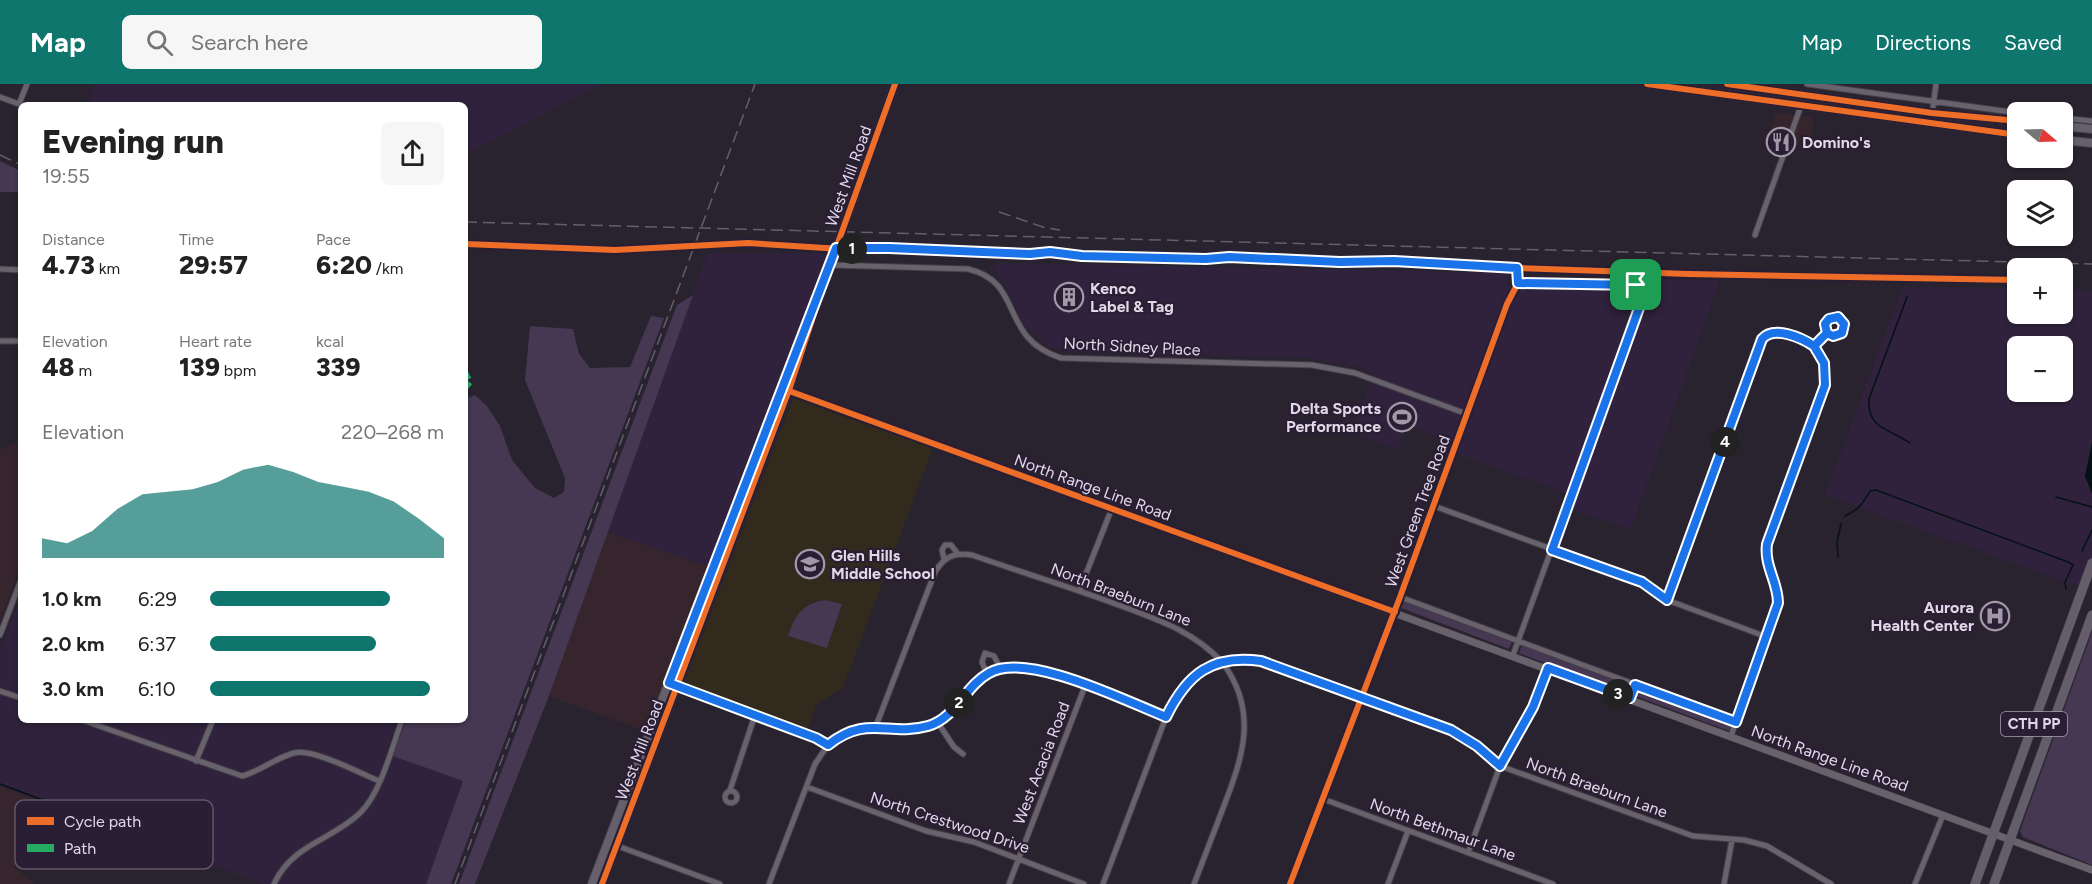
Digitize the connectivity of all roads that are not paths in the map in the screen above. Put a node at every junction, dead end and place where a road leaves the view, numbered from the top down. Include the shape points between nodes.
1 (27, 84) edge
2 (895, 84) edge
3 (1647, 84) edge
4 (1720, 84) edge
5 (1727, 84) edge
6 (1807, 84) edge
7 (1935, 84) edge
8 (1716, 95) junction
9 (1805, 95) junction
10 (0, 97) edge
11 (20, 102) edge
12 (1933, 103) junction
13 (18, 104) edge
14 (1800, 107) junction
15 (2007, 112) edge
16 (1932, 113) junction
17 (2073, 119) edge
18 (2007, 121) edge
19 (2092, 121) edge
20 (1930, 125) junction
21 (2073, 127) edge
22 (2092, 129) edge
23 (2007, 134) edge
24 (2073, 141) edge
25 (2092, 143) edge
26 (1755, 235) dead end
27 (830, 265) junction
28 (0, 269) edge
29 (18, 270) edge
30 (1827, 333) dead end
31 (0, 341) edge
32 (18, 341) edge
33 (1814, 346) junction
34 (785, 389) junction
35 (1467, 414) junction
36 (1434, 506) junction
37 (1112, 508) junction
38 (1552, 550) junction
39 (958, 554) junction
40 (944, 559) junction
41 (2092, 563) edge
42 (18, 588) edge
43 (1080, 589) junction
44 (1400, 597) junction
45 (1667, 600) junction
46 (1395, 612) junction
47 (2092, 615) edge
48 (0, 634) edge
49 (1767, 637) junction
50 (1518, 641) junction
51 (1513, 655) junction
52 (1222, 662) junction
53 (1000, 668) junction
54 (1548, 668) junction
55 (987, 674) junction
56 (673, 685) junction
57 (1635, 685) junction
58 (1085, 686) junction
59 (0, 691) edge
60 (18, 697) edge
61 (1362, 698) junction
62 (1630, 698) junction
63 (755, 715) junction
64 (1166, 717) junction
65 (1736, 722) junction
66 (90, 723) edge
67 (212, 723) edge
68 (401, 723) edge
69 (938, 723) junction
70 (876, 726) junction
71 (1731, 736) junction
72 (828, 745) junction
73 (963, 754) dead end
74 (196, 761) junction
75 (1500, 766) junction
76 (379, 781) junction
77 (807, 787) junction
78 (729, 790) dead end
79 (1323, 799) junction
80 (1943, 815) junction
81 (1408, 831) junction
82 (1994, 834) junction
83 (1732, 840) junction
84 (2011, 840) junction
85 (612, 844) junction
86 (1468, 853) junction
87 (1018, 858) junction
88 (2092, 870) edge
89 (274, 884) edge
90 (592, 884) edge
91 (602, 884) edge
92 (720, 884) edge
93 (769, 884) edge
94 (1009, 884) edge
95 (1084, 884) edge
96 (1103, 884) edge
97 (1194, 884) edge
98 (1290, 884) edge
99 (1388, 884) edge
100 (1553, 884) edge
101 (1724, 884) edge
102 (1831, 884) edge
103 (1915, 884) edge
104 (1975, 884) edge
105 (1994, 884) edge

1 - 11 street
2 - 27 main road, West Mill Road
3 - 8 main road
4 - 8 street
5 - 9 main road
6 - 12 street
7 - 12 street
8 - 14 main road
9 - 14 street
9 - 16 main road
10 - 13 street
12 - 15 street
12 - 16 street
14 - 20 main road
14 - 26 street
16 - 18 main road
16 - 20 street
17 - 19 street
20 - 23 main road
21 - 22 main road
24 - 25 main road
27 - 34 main road, West Mill Road
27 - 35 street, North Sidney Place via 968,269 983,273 1000,286 1027,338 1036,347 1061,358 1312,365 1355,373
28 - 29 street
30 - 33 street
31 - 32 street
33 - 45 street via 1795,336 1770,334 1762,339
33 - 49 street via 1827,378 1767,544 1766,561 1778,597
34 - 37 street, North Range Line Road
34 - 56 main road, West Mill Road
35 - 36 street, West Green Tree Road
35 - 38 street, West Green Tree Road via 1518,283 1633,284 1643,289
36 - 38 street
36 - 44 street, West Green Tree Road
37 - 43 street
37 - 46 street, North Range Line Road
38 - 45 street via 1642,582
38 - 50 street
39 - 40 street
39 - 40 street, North Braeburn Lane via 951,545 945,545
39 - 43 street, North Braeburn Lane
40 - 70 street via 932,578
41 - 82 main road, CTH PP
42 - 48 street
43 - 52 street, North Braeburn Lane via 1188,633
44 - 46 street, West Green Tree Road
44 - 50 street
45 - 49 street
46 - 51 street, North Range Line Road
46 - 61 street, West Green Tree Road
47 - 84 main road, CTH PP
49 - 65 street
50 - 51 street
50 - 57 street
51 - 54 street, North Range Line Road
52 - 61 street, North Braeburn Lane via 1268,663
52 - 64 street via 1209,665 1187,683
52 - 97 street via 1242,705 1245,742 1240,765
53 - 55 street
53 - 55 street via 994,656 985,653 982,662
53 - 58 street via 1032,667
54 - 62 street, North Range Line Road
54 - 75 street via 1533,707
55 - 69 street
56 - 63 street
56 - 85 main road, West Mill Road
57 - 62 street
57 - 65 street
58 - 64 street
58 - 87 street, West Acacia Road
59 - 60 street
61 - 75 street, North Braeburn Lane via 1459,734
61 - 79 street, West Green Tree Road
62 - 71 street, North Range Line Road
63 - 72 street
63 - 78 street
64 - 96 street
65 - 71 street
66 - 74 street
67 - 74 street
68 - 76 street
69 - 70 street via 902,730
69 - 73 street
70 - 72 street via 845,734
71 - 80 street, North Range Line Road
72 - 77 street via 815,764
74 - 76 street via 242,777 296,752 310,753
75 - 83 street, North Braeburn Lane via 1693,837
75 - 86 street
76 - 89 street via 362,811 298,852
77 - 87 street, North Crestwood Drive via 926,831
77 - 93 street
79 - 81 street, North Bethmaur Lane
79 - 98 street, West Green Tree Road
80 - 82 street, North Range Line Road
80 - 103 street
81 - 86 street, North Bethmaur Lane
81 - 99 street
82 - 84 street, North Range Line Road
82 - 104 main road, CTH PP
83 - 101 street
83 - 102 street, North Braeburn Lane via 1767,846
84 - 88 street, North Range Line Road
84 - 105 main road, CTH PP
85 - 90 main road, West Mill Road
85 - 91 main road, West Mill Road
85 - 92 street
86 - 100 street, North Bethmaur Lane
87 - 94 street, West Acacia Road
87 - 95 street, North Crestwood Drive

